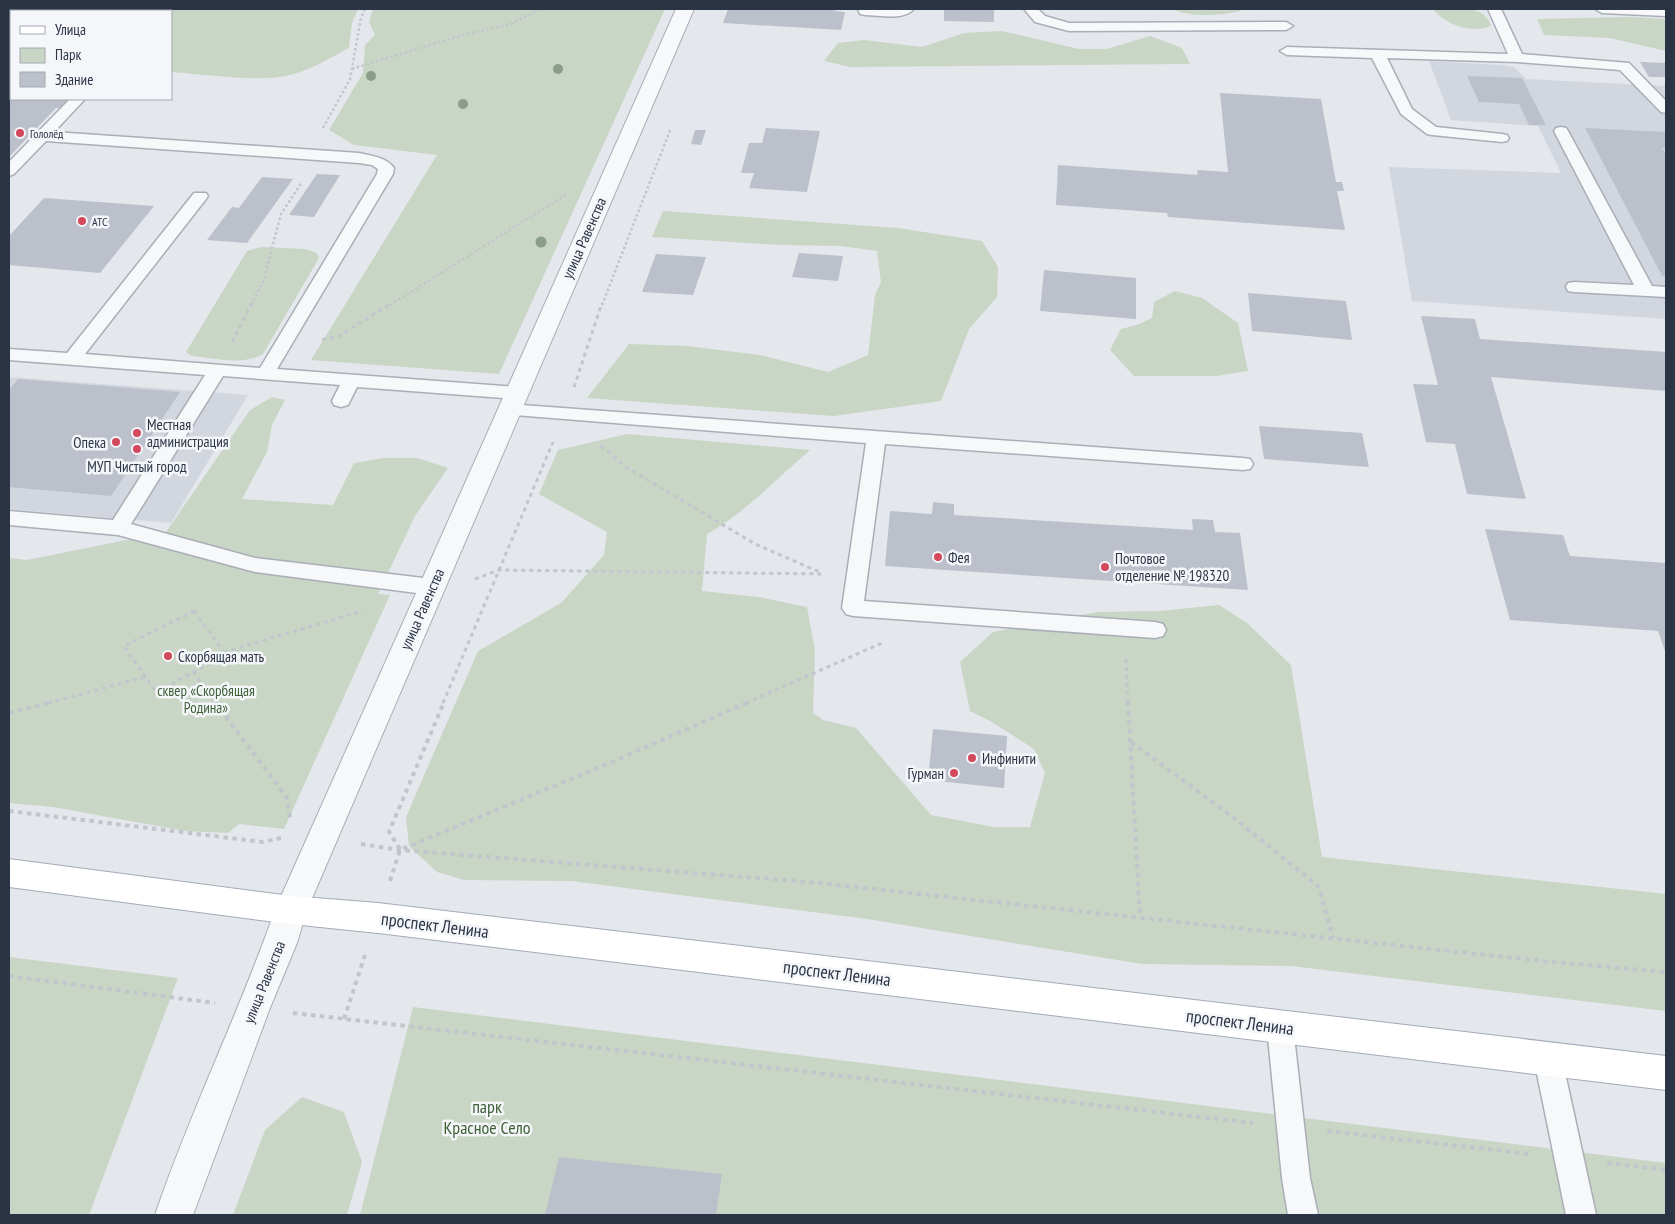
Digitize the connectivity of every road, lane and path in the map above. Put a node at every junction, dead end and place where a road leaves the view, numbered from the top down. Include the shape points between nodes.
1 (365, 9) edge
2 (542, 9) edge
3 (685, 9) edge
4 (865, 9) edge
5 (907, 9) edge
6 (1031, 9) edge
7 (1282, 9) edge
8 (1495, 9) edge
9 (1602, 9) edge
10 (1666, 12) edge
11 (1286, 26) junction
12 (1377, 53) junction
13 (1517, 58) junction
14 (352, 69) junction
15 (77, 100) edge
16 (1666, 109) edge
17 (672, 126) dead end
18 (1561, 131) dead end
19 (41, 136) junction
20 (1502, 138) dead end
21 (317, 155) junction
22 (615, 166) junction
23 (9, 171) edge
24 (200, 196) dead end
25 (1574, 287) dead end
26 (1646, 291) junction
27 (1666, 292) edge
28 (280, 350) junction
29 (9, 354) edge
30 (72, 359) junction
31 (218, 370) junction
32 (266, 374) junction
33 (352, 381) junction
34 (341, 401) dead end
35 (512, 402) junction
36 (564, 414) junction
37 (876, 437) junction
38 (1243, 464) dead end
39 (9, 518) edge
40 (118, 528) junction
41 (499, 570) junction
42 (824, 574) junction
43 (857, 574) junction
44 (430, 592) junction
45 (366, 610) dead end
46 (1124, 628) junction
47 (1155, 630) dead end
48 (882, 643) dead end
49 (224, 652) junction
50 (193, 672) junction
51 (145, 677) junction
52 (9, 713) edge
53 (1131, 742) junction
54 (9, 811) edge
55 (291, 824) dead end
56 (322, 839) junction
57 (400, 850) junction
58 (9, 873) edge
59 (291, 910) junction
60 (1140, 918) junction
61 (1332, 938) junction
62 (1666, 972) edge
63 (9, 976) edge
64 (253, 1008) junction
65 (1280, 1027) junction
66 (1548, 1059) junction
67 (1666, 1073) edge
68 (1290, 1127) junction
69 (1569, 1159) junction
70 (1666, 1170) edge
71 (174, 1215) edge
72 (1303, 1215) edge
73 (1581, 1215) edge

1 - 14 path
2 - 14 path via 510,24
3 - 22 street, улица Равенства
4 - 5 lane via 900,12
6 - 11 lane via 1040,20 1068,27
7 - 11 lane
8 - 13 lane
9 - 10 lane
11 - 12 lane via 1288,58
12 - 13 lane
12 - 20 lane via 1406,111 1432,131
13 - 16 lane via 1624,66
14 - 21 path via 319,136
15 - 19 lane
17 - 36 path via 609,283
18 - 26 lane
19 - 21 lane
19 - 23 lane
21 - 28 lane via 372,160 386,168 385,174
21 - 31 path via 281,214 263,282
22 - 28 path via 339,336
22 - 35 street, улица Равенства
24 - 30 lane
25 - 26 lane
26 - 27 lane
28 - 32 lane
29 - 30 lane
30 - 31 lane
31 - 32 lane
31 - 40 lane
32 - 33 lane
33 - 34 lane
33 - 35 lane
35 - 36 lane
35 - 44 street, улица Равенства
36 - 37 lane
36 - 41 path
36 - 42 path via 626,467 755,544
37 - 38 lane
37 - 43 lane
39 - 40 lane
40 - 44 lane via 255,565
41 - 42 path
41 - 44 path
41 - 57 path via 389,832
42 - 43 path
43 - 46 lane via 853,608
44 - 56 street, улица Равенства
45 - 49 path
46 - 47 lane
46 - 53 path
48 - 57 path
49 - 50 path via 226,655
49 - 51 path via 194,611 124,646
50 - 51 path via 156,692
50 - 55 path via 287,798
51 - 52 path
53 - 60 path
53 - 61 path via 1234,818 1319,888
54 - 56 path via 263,842 292,835
56 - 57 path
56 - 59 street, улица Равенства
57 - 60 path via 808,882
58 - 59 main road, проспект Ленина
59 - 64 street, улица Равенства
59 - 65 main road, проспект Ленина
60 - 61 path
61 - 62 path
63 - 64 path
64 - 68 path
64 - 71 street, улица Равенства
65 - 66 main road, проспект Ленина
65 - 68 lane
66 - 67 main road, проспект Ленина
66 - 69 lane
68 - 69 path
68 - 72 lane
69 - 70 path
69 - 73 lane

